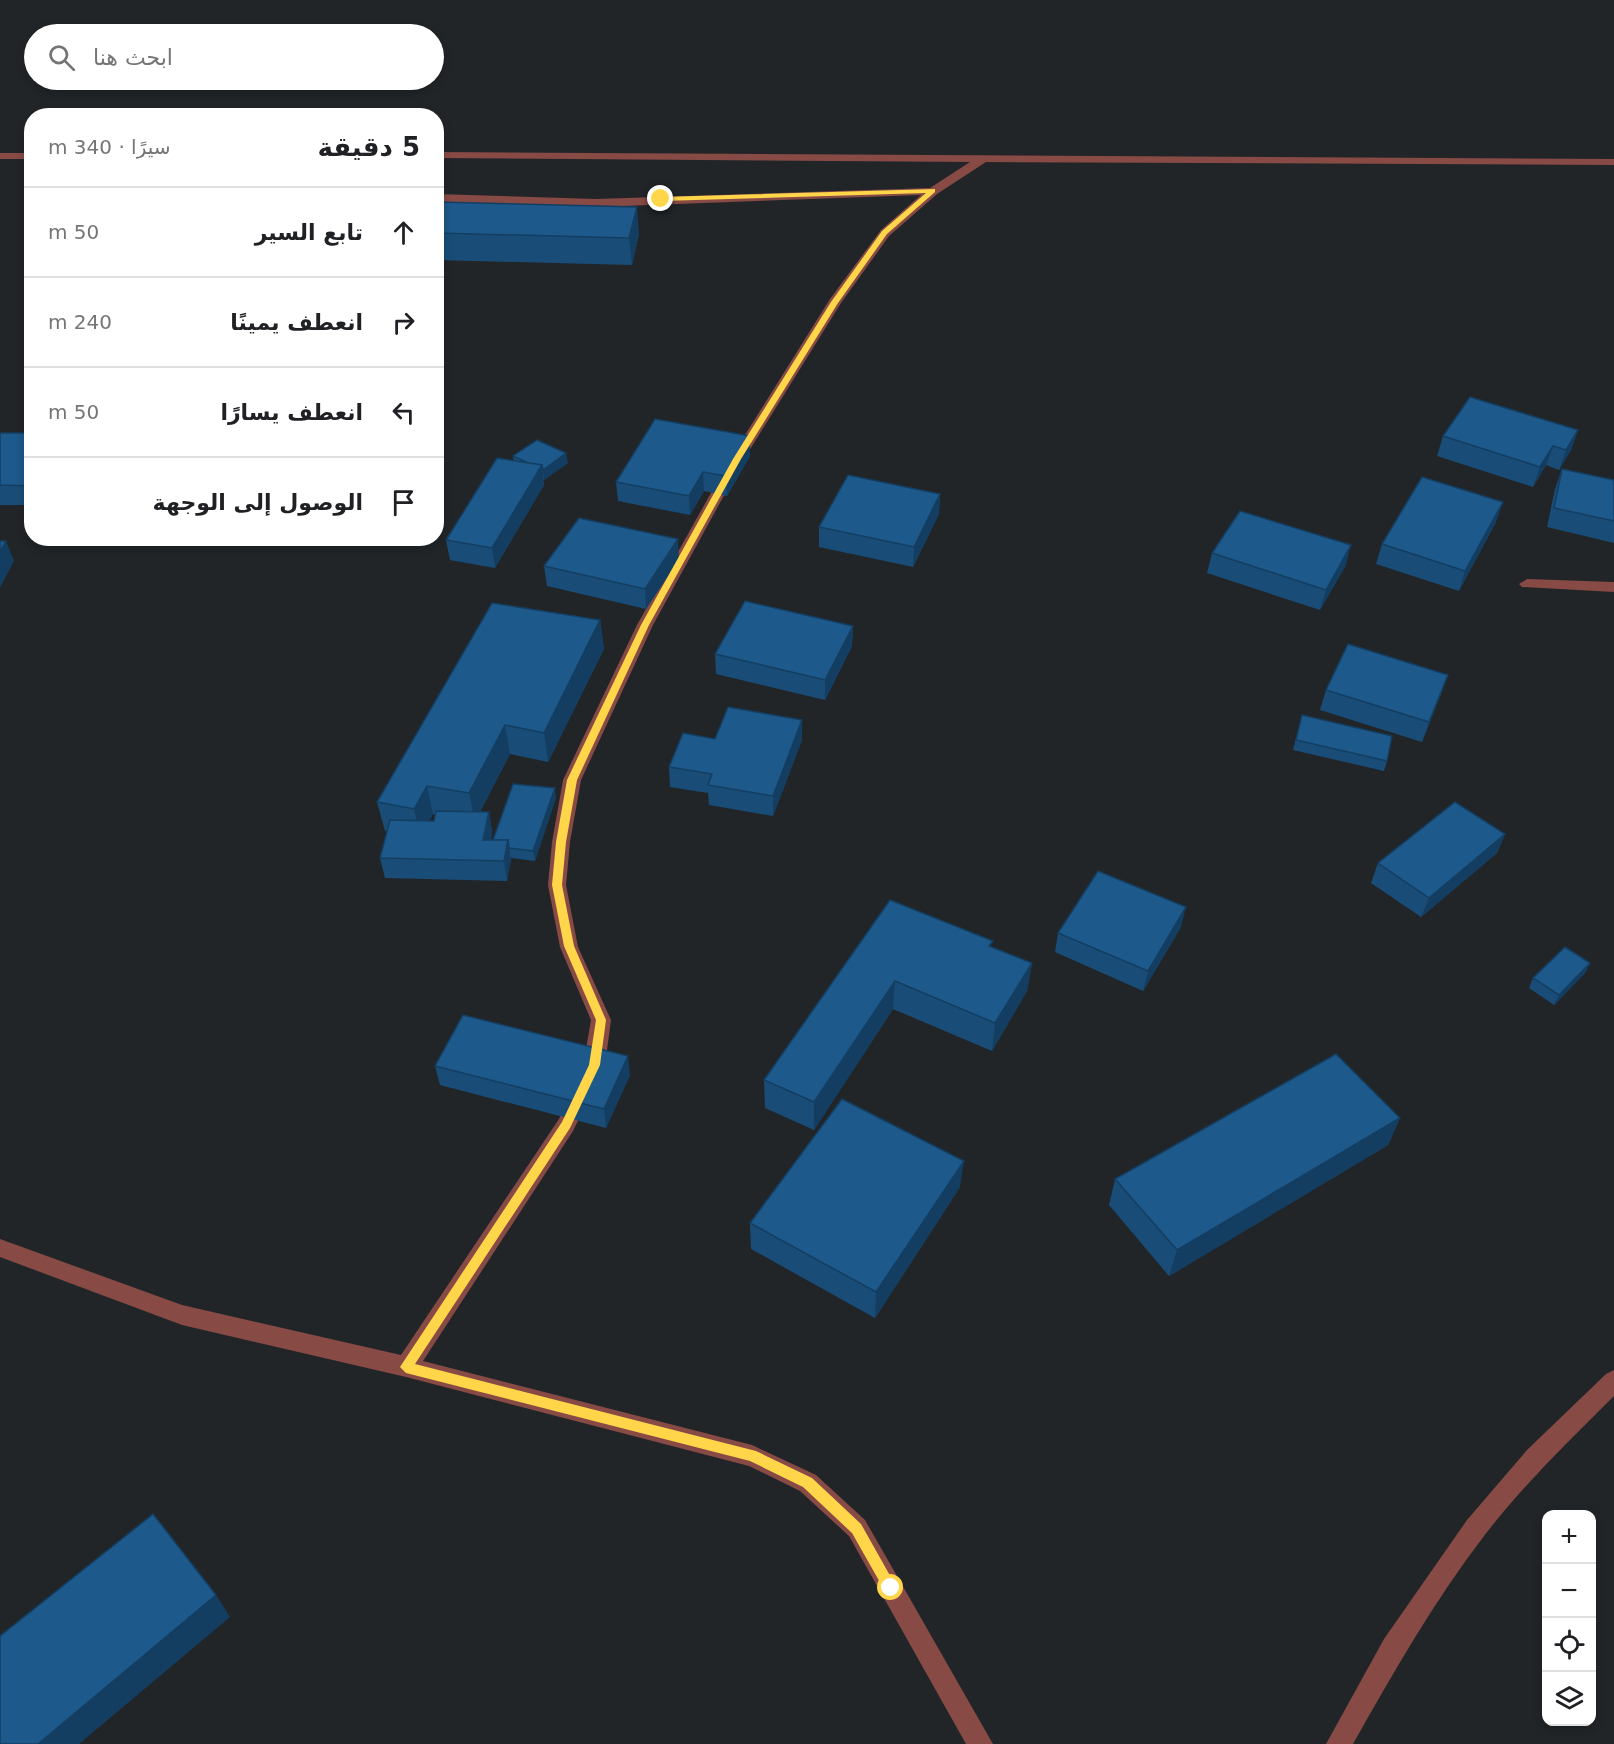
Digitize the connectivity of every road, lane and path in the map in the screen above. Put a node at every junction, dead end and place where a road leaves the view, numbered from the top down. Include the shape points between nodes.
1 (444, 155) edge
2 (0, 156) edge
3 (24, 156) edge
4 (982, 159) junction
5 (1614, 162) edge
6 (933, 191) junction
7 (444, 198) edge
8 (1527, 584) dead end
9 (1614, 587) edge
10 (0, 1248) edge
11 (406, 1367) junction
12 (1614, 1381) edge
13 (980, 1744) edge
14 (1339, 1744) edge

1 - 4 street
2 - 3 street
4 - 5 street
4 - 6 street
6 - 7 street via 596,203
6 - 11 street via 885,233 829,312 737,459 645,625 572,780 557,885 569,946 601,1020 595,1065 566,1125
8 - 9 street
10 - 11 street via 182,1315
11 - 13 street via 752,1456 808,1482 857,1528
12 - 14 street via 1535,1458 1475,1528 1393,1648

